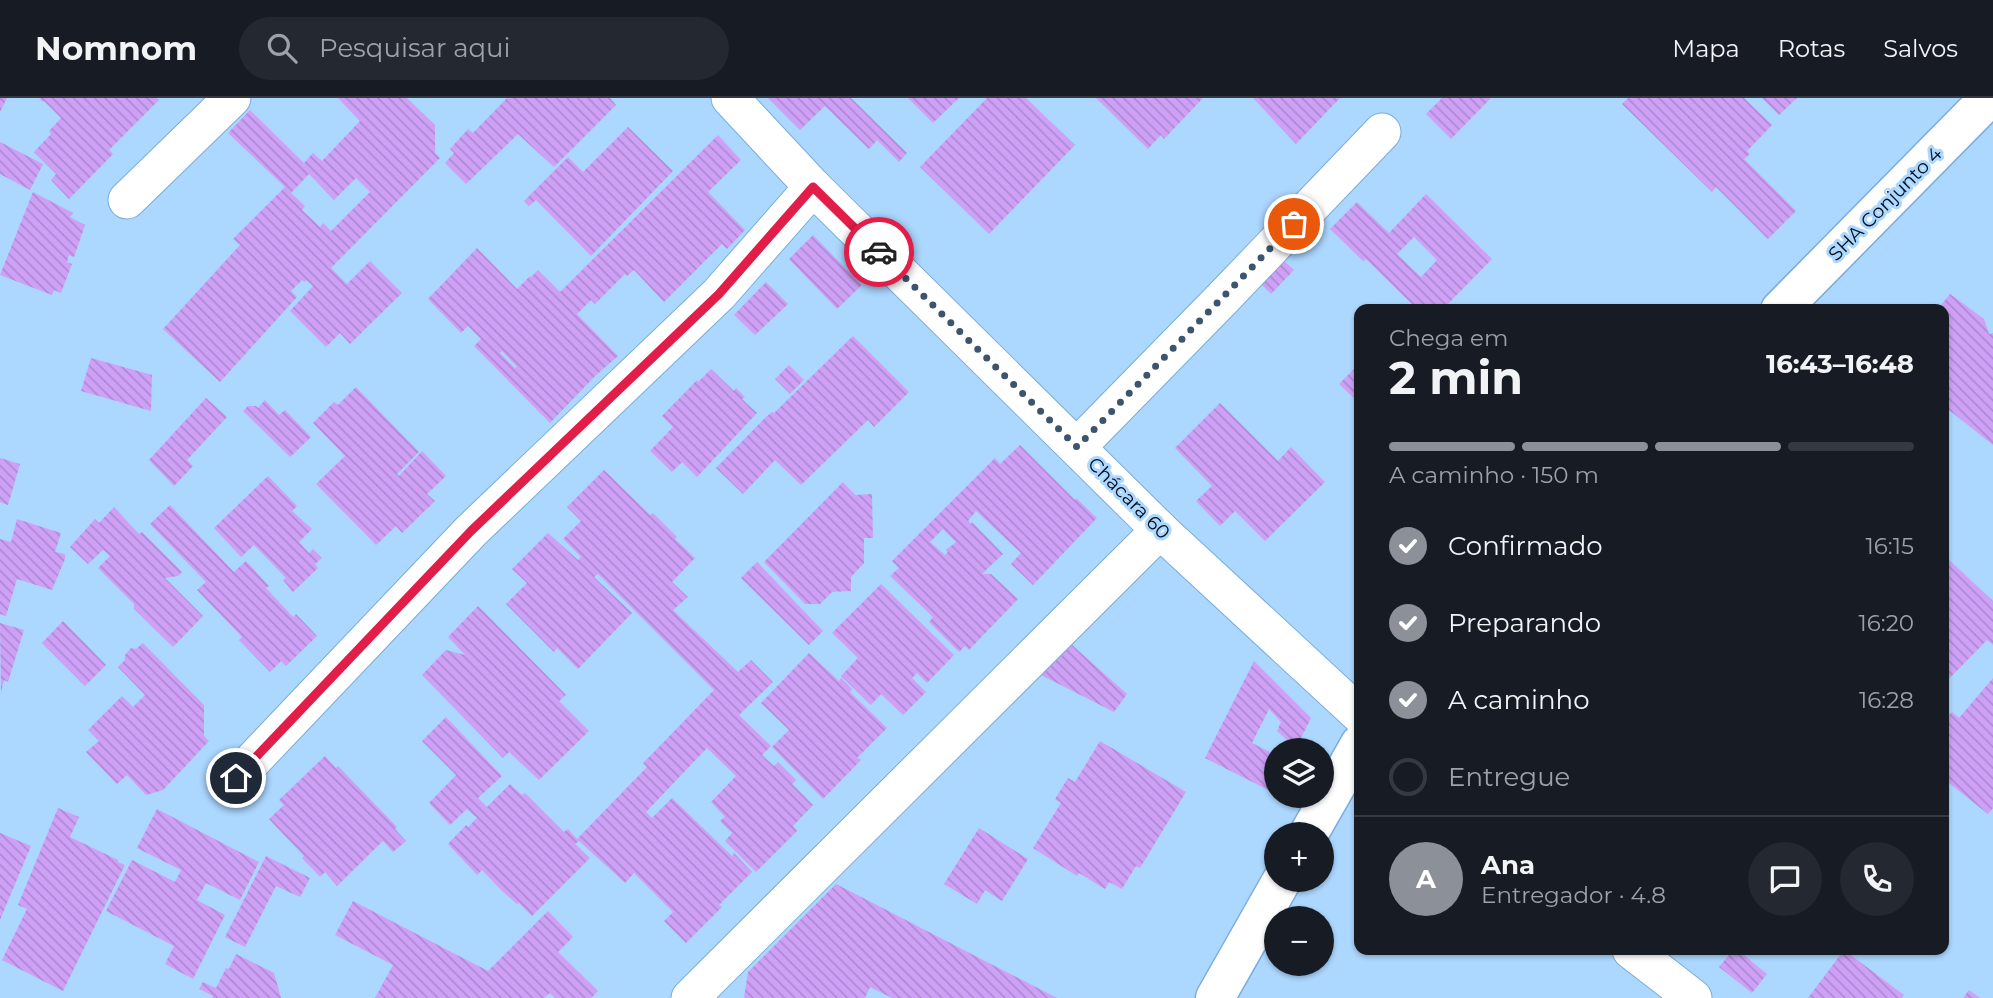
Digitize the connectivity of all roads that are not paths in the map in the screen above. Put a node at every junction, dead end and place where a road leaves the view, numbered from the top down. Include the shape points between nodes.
1 (232, 98) edge
2 (730, 98) edge
3 (1989, 98) edge
4 (1382, 132) dead end
5 (813, 187) junction
6 (127, 200) dead end
7 (1786, 304) edge
8 (1077, 447) junction
9 (1160, 530) junction
10 (1354, 709) edge
11 (1354, 754) edge
12 (236, 778) dead end
13 (1315, 822) edge
14 (1275, 892) edge
15 (1637, 955) edge
16 (690, 998) edge
17 (1214, 998) edge
18 (1693, 998) edge

1 - 6 street
2 - 5 street, Chácara 60
3 - 7 street, SHA Conjunto 4
4 - 8 street
5 - 8 street, Chácara 60
5 - 12 street via 719,294 471,531
8 - 9 street, Chácara 60
9 - 10 street, Chácara 60
9 - 16 street
11 - 13 street
14 - 17 street
15 - 18 street

